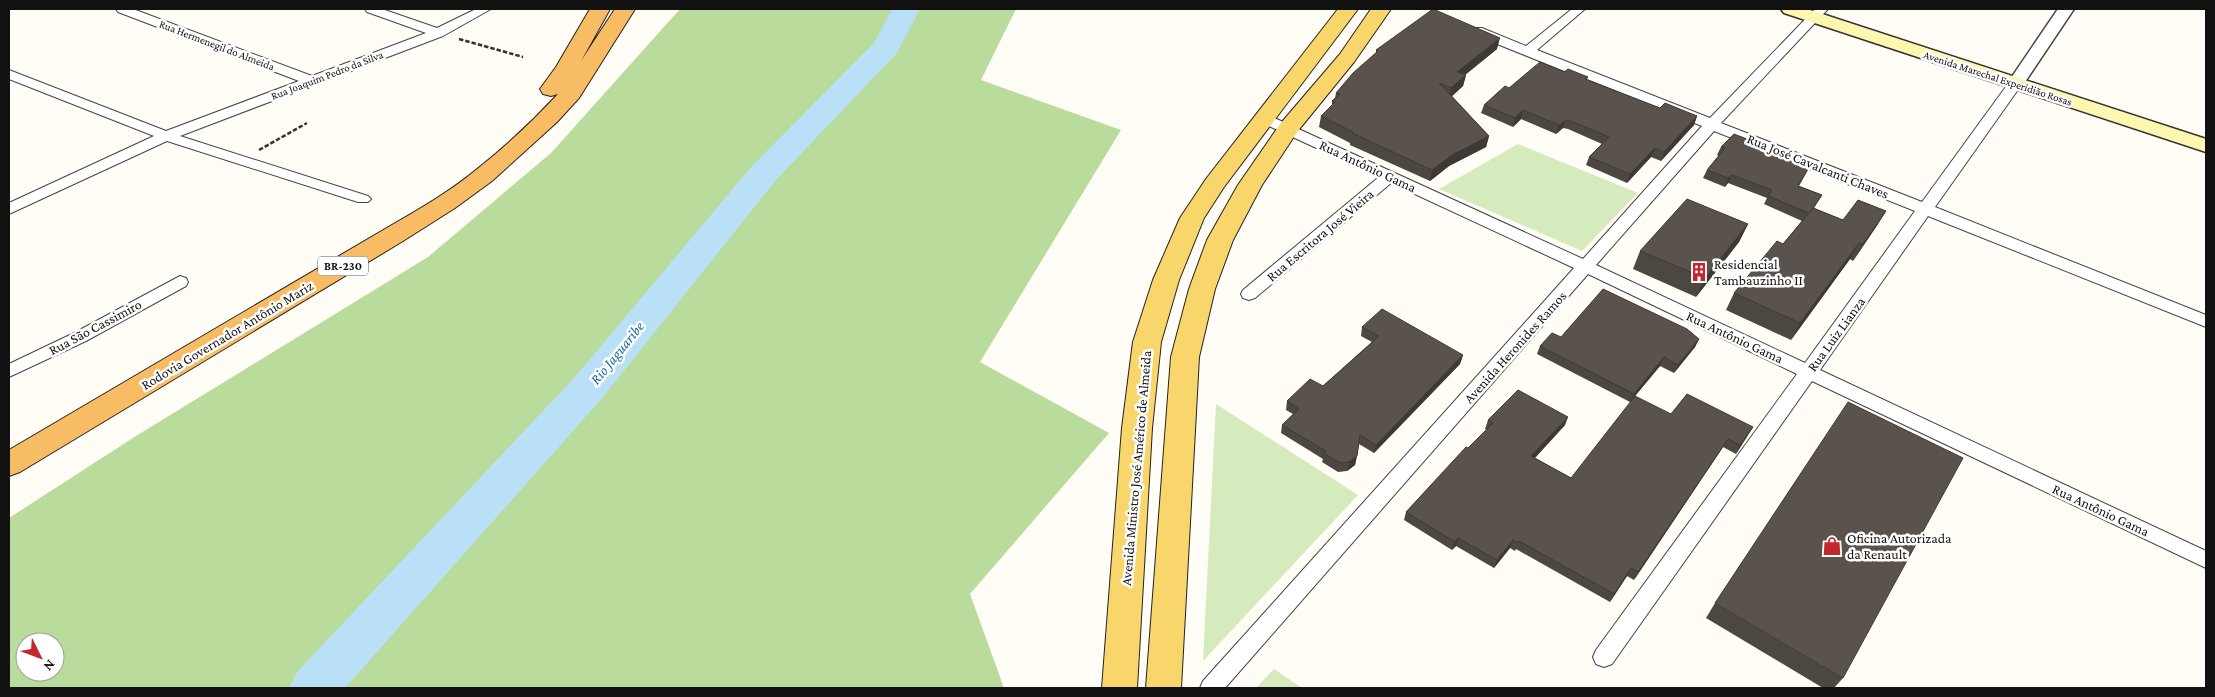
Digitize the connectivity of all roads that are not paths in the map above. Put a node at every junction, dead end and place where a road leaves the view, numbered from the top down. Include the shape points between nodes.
1 (122, 9) edge
2 (371, 9) edge
3 (485, 9) edge
4 (600, 9) edge
5 (625, 9) edge
6 (1348, 9) edge
7 (1381, 9) edge
8 (1579, 9) edge
9 (1790, 9) edge
10 (2066, 9) edge
11 (1818, 13) edge
12 (1466, 26) edge
13 (438, 33) junction
14 (1528, 51) junction
15 (9, 74) edge
16 (312, 81) junction
17 (2015, 84) junction
18 (1263, 118) junction
19 (1712, 124) junction
20 (1290, 128) junction
21 (166, 136) junction
22 (2206, 146) edge
23 (1390, 176) junction
24 (363, 199) dead end
25 (11, 206) edge
26 (1925, 209) junction
27 (1586, 267) junction
28 (180, 282) dead end
29 (1249, 294) dead end
30 (2206, 321) edge
31 (9, 371) edge
32 (1809, 372) junction
33 (9, 444) edge
34 (9, 464) edge
35 (2206, 560) edge
36 (1604, 657) dead end
37 (1119, 688) edge
38 (1163, 688) edge
39 (1211, 688) edge

1 - 16 street, Rua Hermenegil do Almeida
2 - 13 street
3 - 13 street, Rua Joaquim Pedro da Silva
4 - 33 highway, Rodovia Governador Antônio Mariz / BR-230 via 550,91 476,164 378,229
5 - 34 highway, Rodovia Governador Antônio Mariz / BR-230 via 571,93 484,176 394,235
6 - 18 main road, Avenida Ministro José Américo de Almeida
7 - 20 main road via 1347,58
8 - 14 street
9 - 11 main road, Avenida Marechal Experidião Rosas
10 - 17 street, Rua Luiz Lianza
11 - 17 main road, Avenida Marechal Experidião Rosas
11 - 19 street, Avenida Heronides Ramos
12 - 14 street, Rua José Cavalcanti Chaves
13 - 16 street, Rua Joaquim Pedro da Silva
14 - 19 street, Rua José Cavalcanti Chaves
15 - 21 street
16 - 21 street, Rua Joaquim Pedro da Silva
17 - 22 main road, Avenida Marechal Experidião Rosas
17 - 26 street, Rua Luiz Lianza
18 - 20 street, Rua Antônio Gama
18 - 37 main road, Avenida Ministro José Américo de Almeida via 1192,218 1166,280 1147,342 1137,428
19 - 26 street, Rua José Cavalcanti Chaves
19 - 27 street, Avenida Heronides Ramos
20 - 23 street, Rua Antônio Gama
20 - 38 main road via 1250,185 1220,240 1202,289 1184,357
21 - 24 street
21 - 25 street, Rua Joaquim Pedro da Silva
23 - 27 street, Rua Antônio Gama
23 - 29 street, Rua Escritora José Vieira
26 - 30 street, Rua José Cavalcanti Chaves
26 - 32 street, Rua Luiz Lianza
27 - 32 street, Rua Antônio Gama
27 - 39 street, Avenida Heronides Ramos
28 - 31 street, Rua São Cassimiro via 80,337
32 - 35 street, Rua Antônio Gama
32 - 36 street, Rua Luiz Lianza

